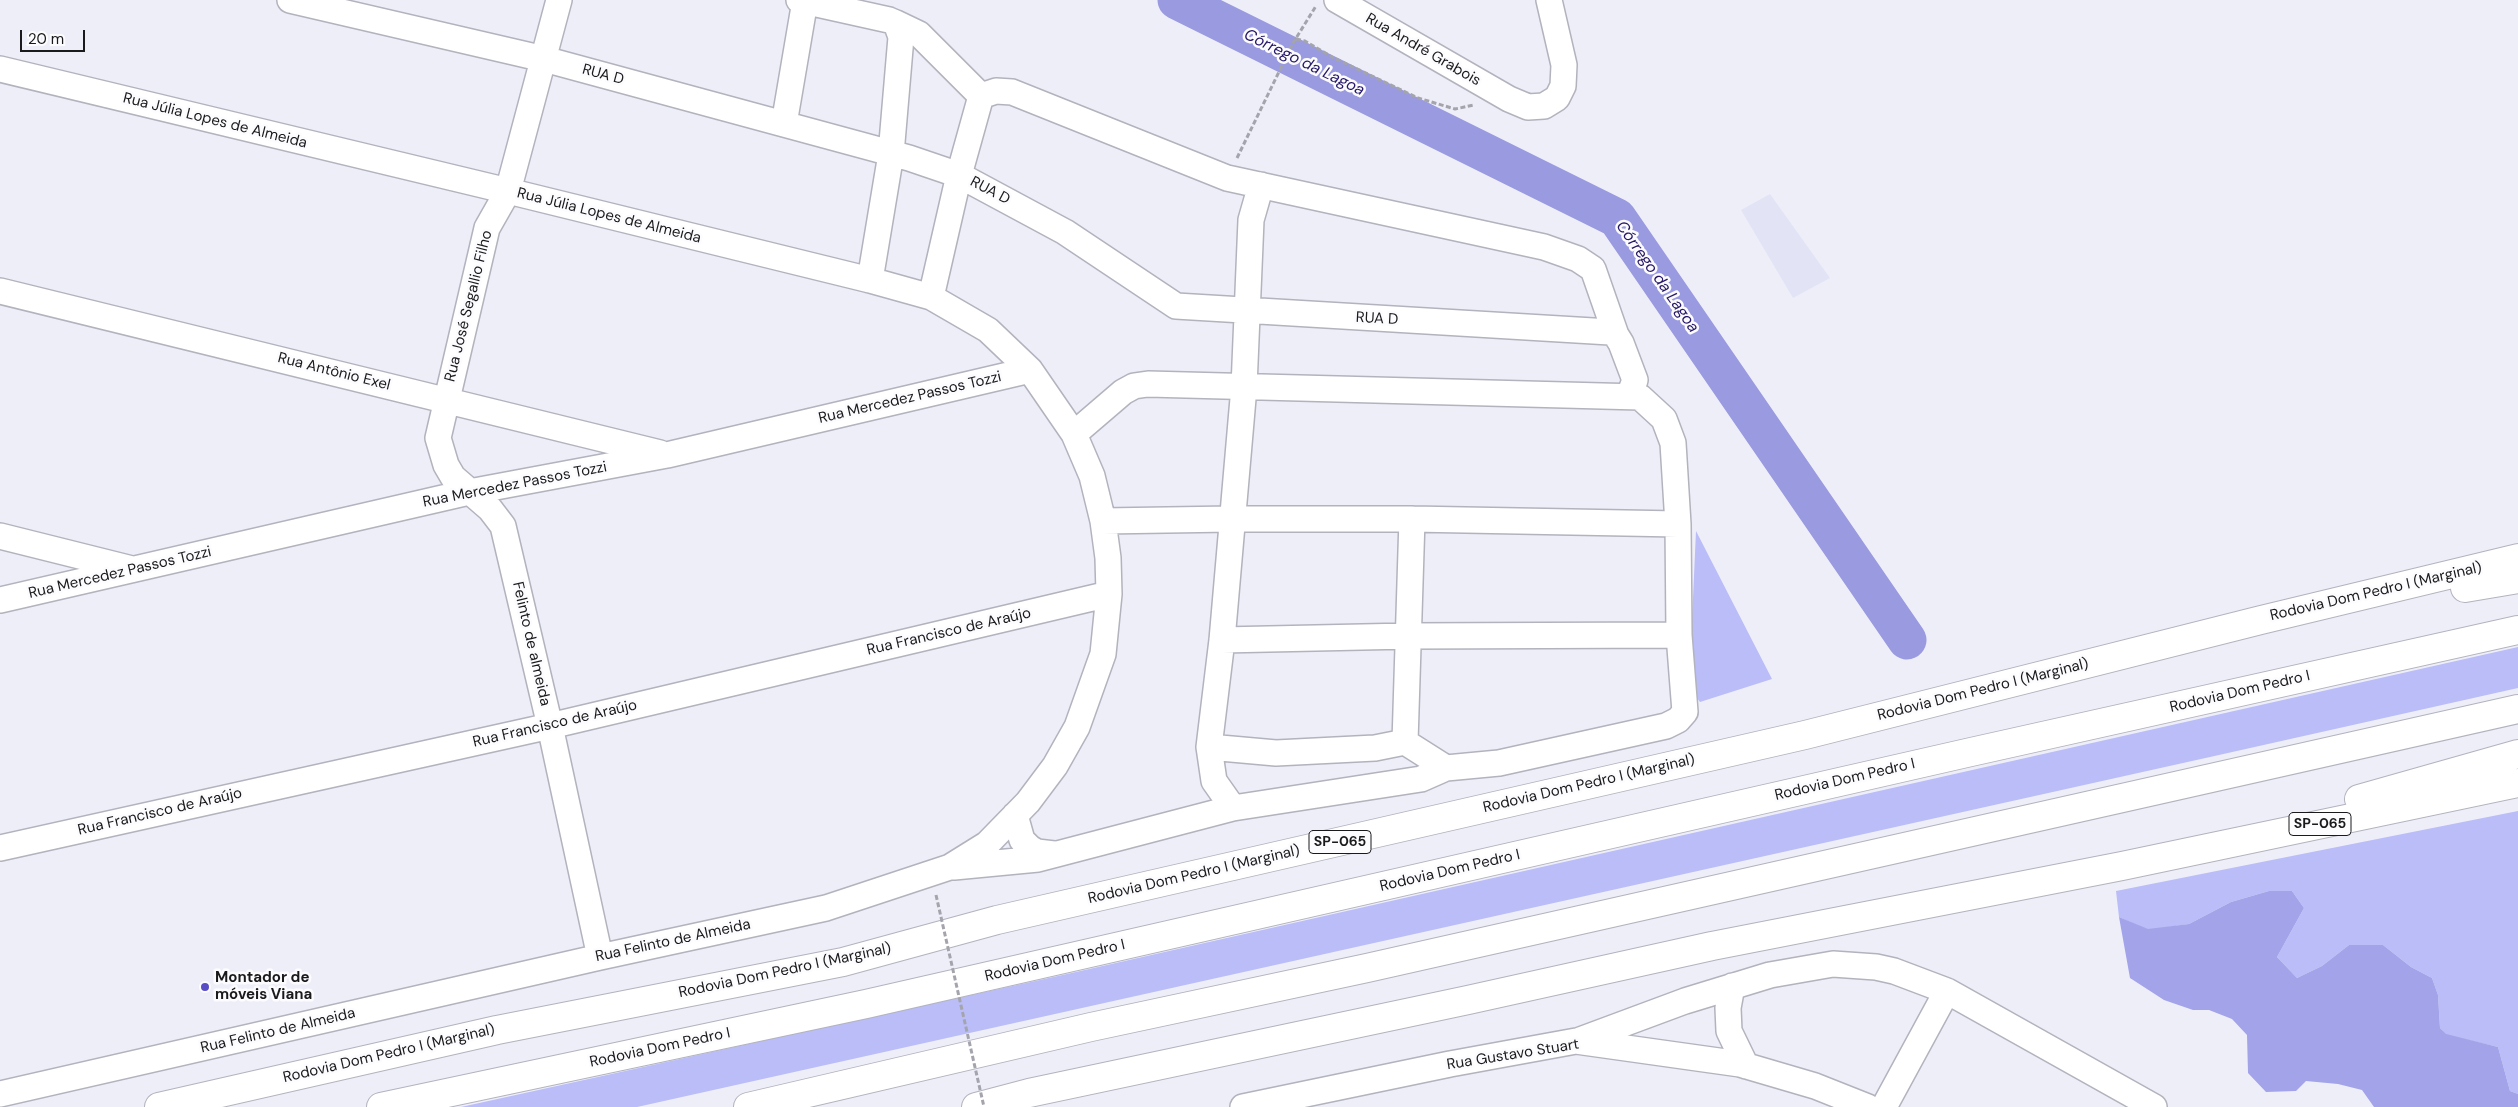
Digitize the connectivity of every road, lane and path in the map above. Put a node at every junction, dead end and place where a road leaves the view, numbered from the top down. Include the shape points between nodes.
1 (290, 0) edge
2 (558, 0) edge
3 (1321, 0) edge
4 (1337, 0) edge
5 (1549, 0) edge
6 (802, 1) edge
7 (896, 23) junction
8 (1296, 39) junction
9 (544, 59) junction
10 (0, 69) edge
11 (981, 96) junction
12 (1509, 99) junction
13 (784, 124) junction
14 (891, 154) junction
15 (959, 175) junction
16 (1227, 178) junction
17 (1261, 185) junction
18 (508, 191) junction
19 (870, 280) junction
20 (0, 291) edge
21 (931, 297) junction
22 (1246, 312) junction
23 (1616, 335) junction
24 (1030, 370) junction
25 (1244, 387) junction
26 (1629, 396) junction
27 (446, 399) junction
28 (1074, 434) junction
29 (667, 455) junction
30 (469, 492) junction
31 (1231, 518) junction
32 (1412, 519) junction
33 (1103, 521) junction
34 (1678, 524) junction
35 (0, 536) edge
36 (51, 548) junction
37 (2518, 558) edge
38 (137, 570) junction
39 (2518, 579) edge
40 (44, 590) junction
41 (1109, 594) junction
42 (0, 600) edge
43 (2261, 620) junction
44 (2518, 630) edge
45 (1679, 635) junction
46 (1409, 636) junction
47 (1222, 640) junction
48 (2518, 709) edge
49 (550, 726) junction
50 (1405, 742) junction
51 (1209, 747) junction
52 (2518, 754) edge
53 (1446, 768) junction
54 (2518, 783) edge
55 (1233, 808) junction
56 (1015, 815) junction
57 (0, 848) edge
58 (1055, 854) junction
59 (2122, 866) junction
60 (950, 867) junction
61 (936, 895) dead end
62 (600, 957) junction
63 (1732, 986) junction
64 (1947, 991) junction
65 (1576, 1041) junction
66 (1746, 1066) junction
67 (0, 1094) edge
68 (1255, 1106) edge
69 (159, 1107) edge
70 (381, 1107) edge
71 (748, 1107) edge
72 (976, 1107) edge
73 (984, 1107) edge
74 (1868, 1107) edge
75 (1884, 1107) edge
76 (2154, 1107) edge

1 - 9 street, RUA D
2 - 9 street, Rua José Segallio Filho
3 - 8 path
4 - 12 street, Rua André Grabois
5 - 12 street, Rua André Grabois via 1564,65 1563,86 1556,98 1544,106 1528,107
6 - 7 street
6 - 13 street
7 - 11 street via 919,34
7 - 14 street via 901,37
8 - 12 path via 1418,98 1455,109
8 - 16 path
9 - 13 street, RUA D
9 - 18 street, Rua José Segallio Filho
10 - 18 street, Rua Júlia Lopes de Almeida
11 - 15 street
11 - 16 street via 996,91 1012,92
13 - 14 street, RUA D
14 - 15 street, RUA D
14 - 19 street
15 - 21 street
15 - 22 street, RUA D via 1065,232 1176,306
16 - 17 street
17 - 22 street via 1251,220
17 - 23 street via 1544,247 1578,259 1593,269
18 - 19 street, Rua Júlia Lopes de Almeida
18 - 27 street, Rua José Segallio Filho via 486,228
19 - 21 street, Rua Júlia Lopes de Almeida
20 - 27 street, Rua Antônio Exel
21 - 24 street, Rua Júlia Lopes de Almeida via 988,330
22 - 23 street, RUA D via 1600,331
22 - 25 street
23 - 26 street via 1635,380
24 - 28 street, Rua Júlia Lopes de Almeida
24 - 29 street, Rua Mercedez Passos Tozzi
25 - 26 street
25 - 28 street via 1134,386
25 - 31 street
26 - 34 street via 1640,397 1664,419 1673,443
27 - 29 street, Rua Antônio Exel
27 - 30 street, Rua José Segallio Filho via 438,438 440,451 453,477
28 - 33 street, Rua Júlia Lopes de Almeida via 1092,476
29 - 30 street, Rua Mercedez Passos Tozzi
30 - 38 street, Rua Mercedez Passos Tozzi
30 - 49 street, Felinto de almeida via 490,509 503,526
31 - 32 street
31 - 33 street
31 - 47 street
32 - 34 street
32 - 46 street
33 - 41 street, Rua Felinto de Almeida
34 - 45 street
35 - 36 street
36 - 38 street
36 - 40 street
37 - 43 highway, Rodovia Dom Pedro I (Marginal) / SP-065
38 - 40 street, Rua Mercedez Passos Tozzi
39 - 43 highway
40 - 42 street, Rua Mercedez Passos Tozzi
41 - 49 street, Rua Francisco de Araújo
41 - 56 street, Rua Felinto de Almeida via 1103,654 1077,727 1055,766
43 - 69 highway, Rodovia Dom Pedro I (Marginal) / SP-065 via 1805,735 997,920 843,962 497,1030
44 - 70 highway, Rodovia Dom Pedro I via 876,1002
45 - 46 street
45 - 53 street via 1685,712 1678,720 1666,726 1499,763
46 - 47 street
46 - 50 street
47 - 51 street
48 - 71 highway via 1091,1027
49 - 57 street, Rua Francisco de Araújo
49 - 62 street, Felinto de almeida
50 - 51 street via 1375,748 1276,753
50 - 53 street
51 - 55 street via 1214,781
52 - 59 highway
53 - 55 street via 1421,779
54 - 59 highway, SP-065
55 - 58 street
56 - 58 street via 1022,840 1030,848
56 - 60 street, Rua Felinto de Almeida via 987,844
58 - 60 street via 1038,859
59 - 72 highway, SP-065 via 1712,946
60 - 62 street, Rua Felinto de Almeida via 826,908
61 - 73 path, bridge
62 - 67 street, Rua Felinto de Almeida
63 - 64 street via 1770,975 1834,964 1894,971
63 - 65 street
63 - 66 street via 1728,1008 1729,1031
64 - 75 street
64 - 76 street
65 - 66 street, Rua Gustavo Stuart
65 - 68 street, Rua Gustavo Stuart
66 - 74 street, Rua Gustavo Stuart via 1816,1086

